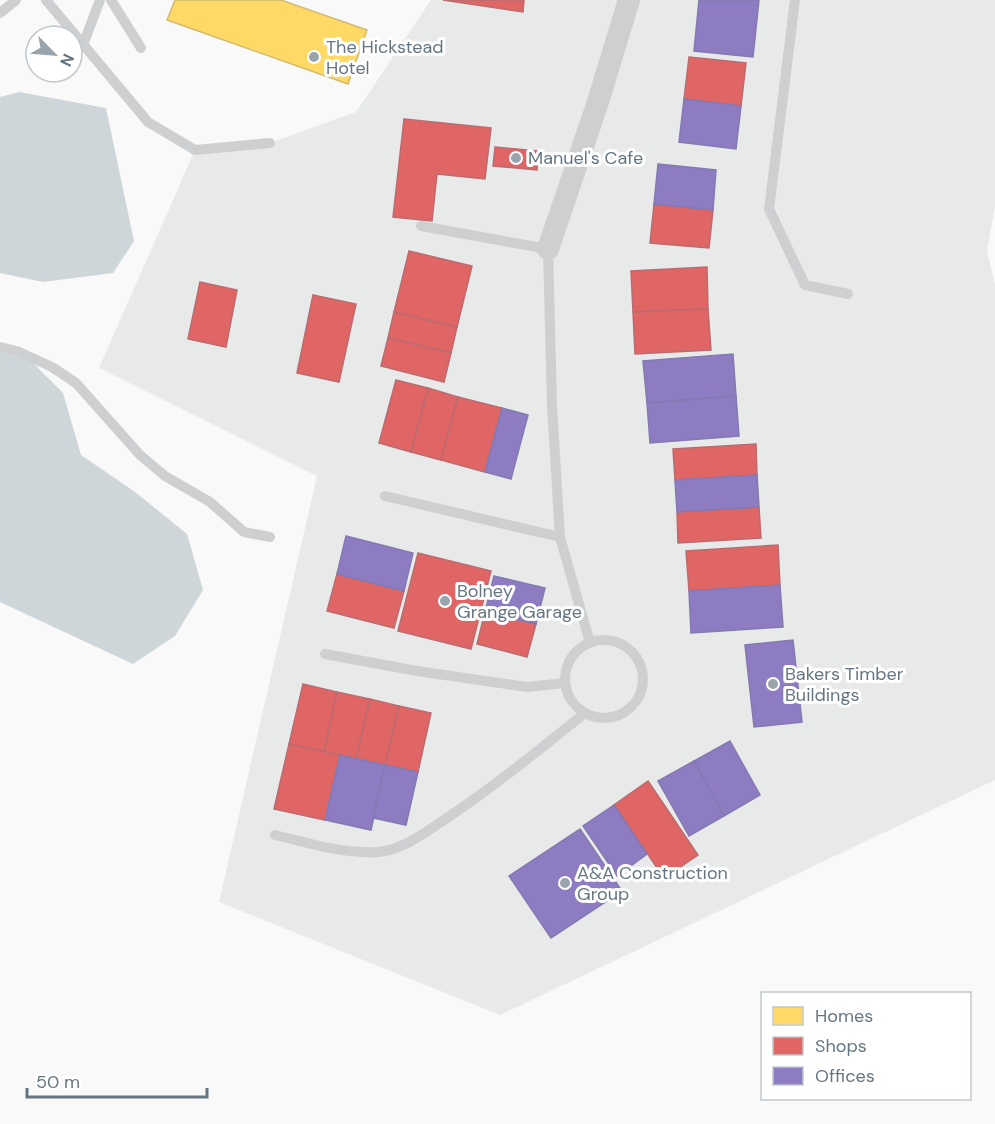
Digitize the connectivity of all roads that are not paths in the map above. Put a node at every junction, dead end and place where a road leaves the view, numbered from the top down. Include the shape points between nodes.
1 (16, 0) edge
2 (46, 0) edge
3 (100, 0) edge
4 (111, 0) edge
5 (629, 0) edge
6 (795, 0) edge
7 (0, 13) edge
8 (66, 24) edge
9 (84, 42) edge
10 (84, 46) edge
11 (141, 48) dead end
12 (270, 143) dead end
13 (421, 226) dead end
14 (548, 249) junction
15 (848, 294) dead end
16 (0, 347) edge
17 (385, 496) dead end
18 (270, 537) dead end
19 (560, 537) junction
20 (590, 643) junction
21 (324, 654) dead end
22 (565, 683) junction
23 (585, 713) junction
24 (275, 835) dead end

1 - 7 lane
2 - 8 lane
3 - 9 lane
4 - 11 lane
5 - 14 street
6 - 15 lane via 769,209 805,285
10 - 12 lane via 148,123 195,150
13 - 14 lane
14 - 19 lane
16 - 18 lane via 52,367 76,383 140,455 165,476 210,502 244,532
17 - 19 lane
19 - 20 lane
20 - 22 lane via 571,659
20 - 23 lane via 602,640 626,647 638,661 643,679 637,701 619,715 608,718
21 - 22 lane via 526,687
22 - 23 lane via 568,695
23 - 24 lane via 485,793 392,849 379,852 327,848

